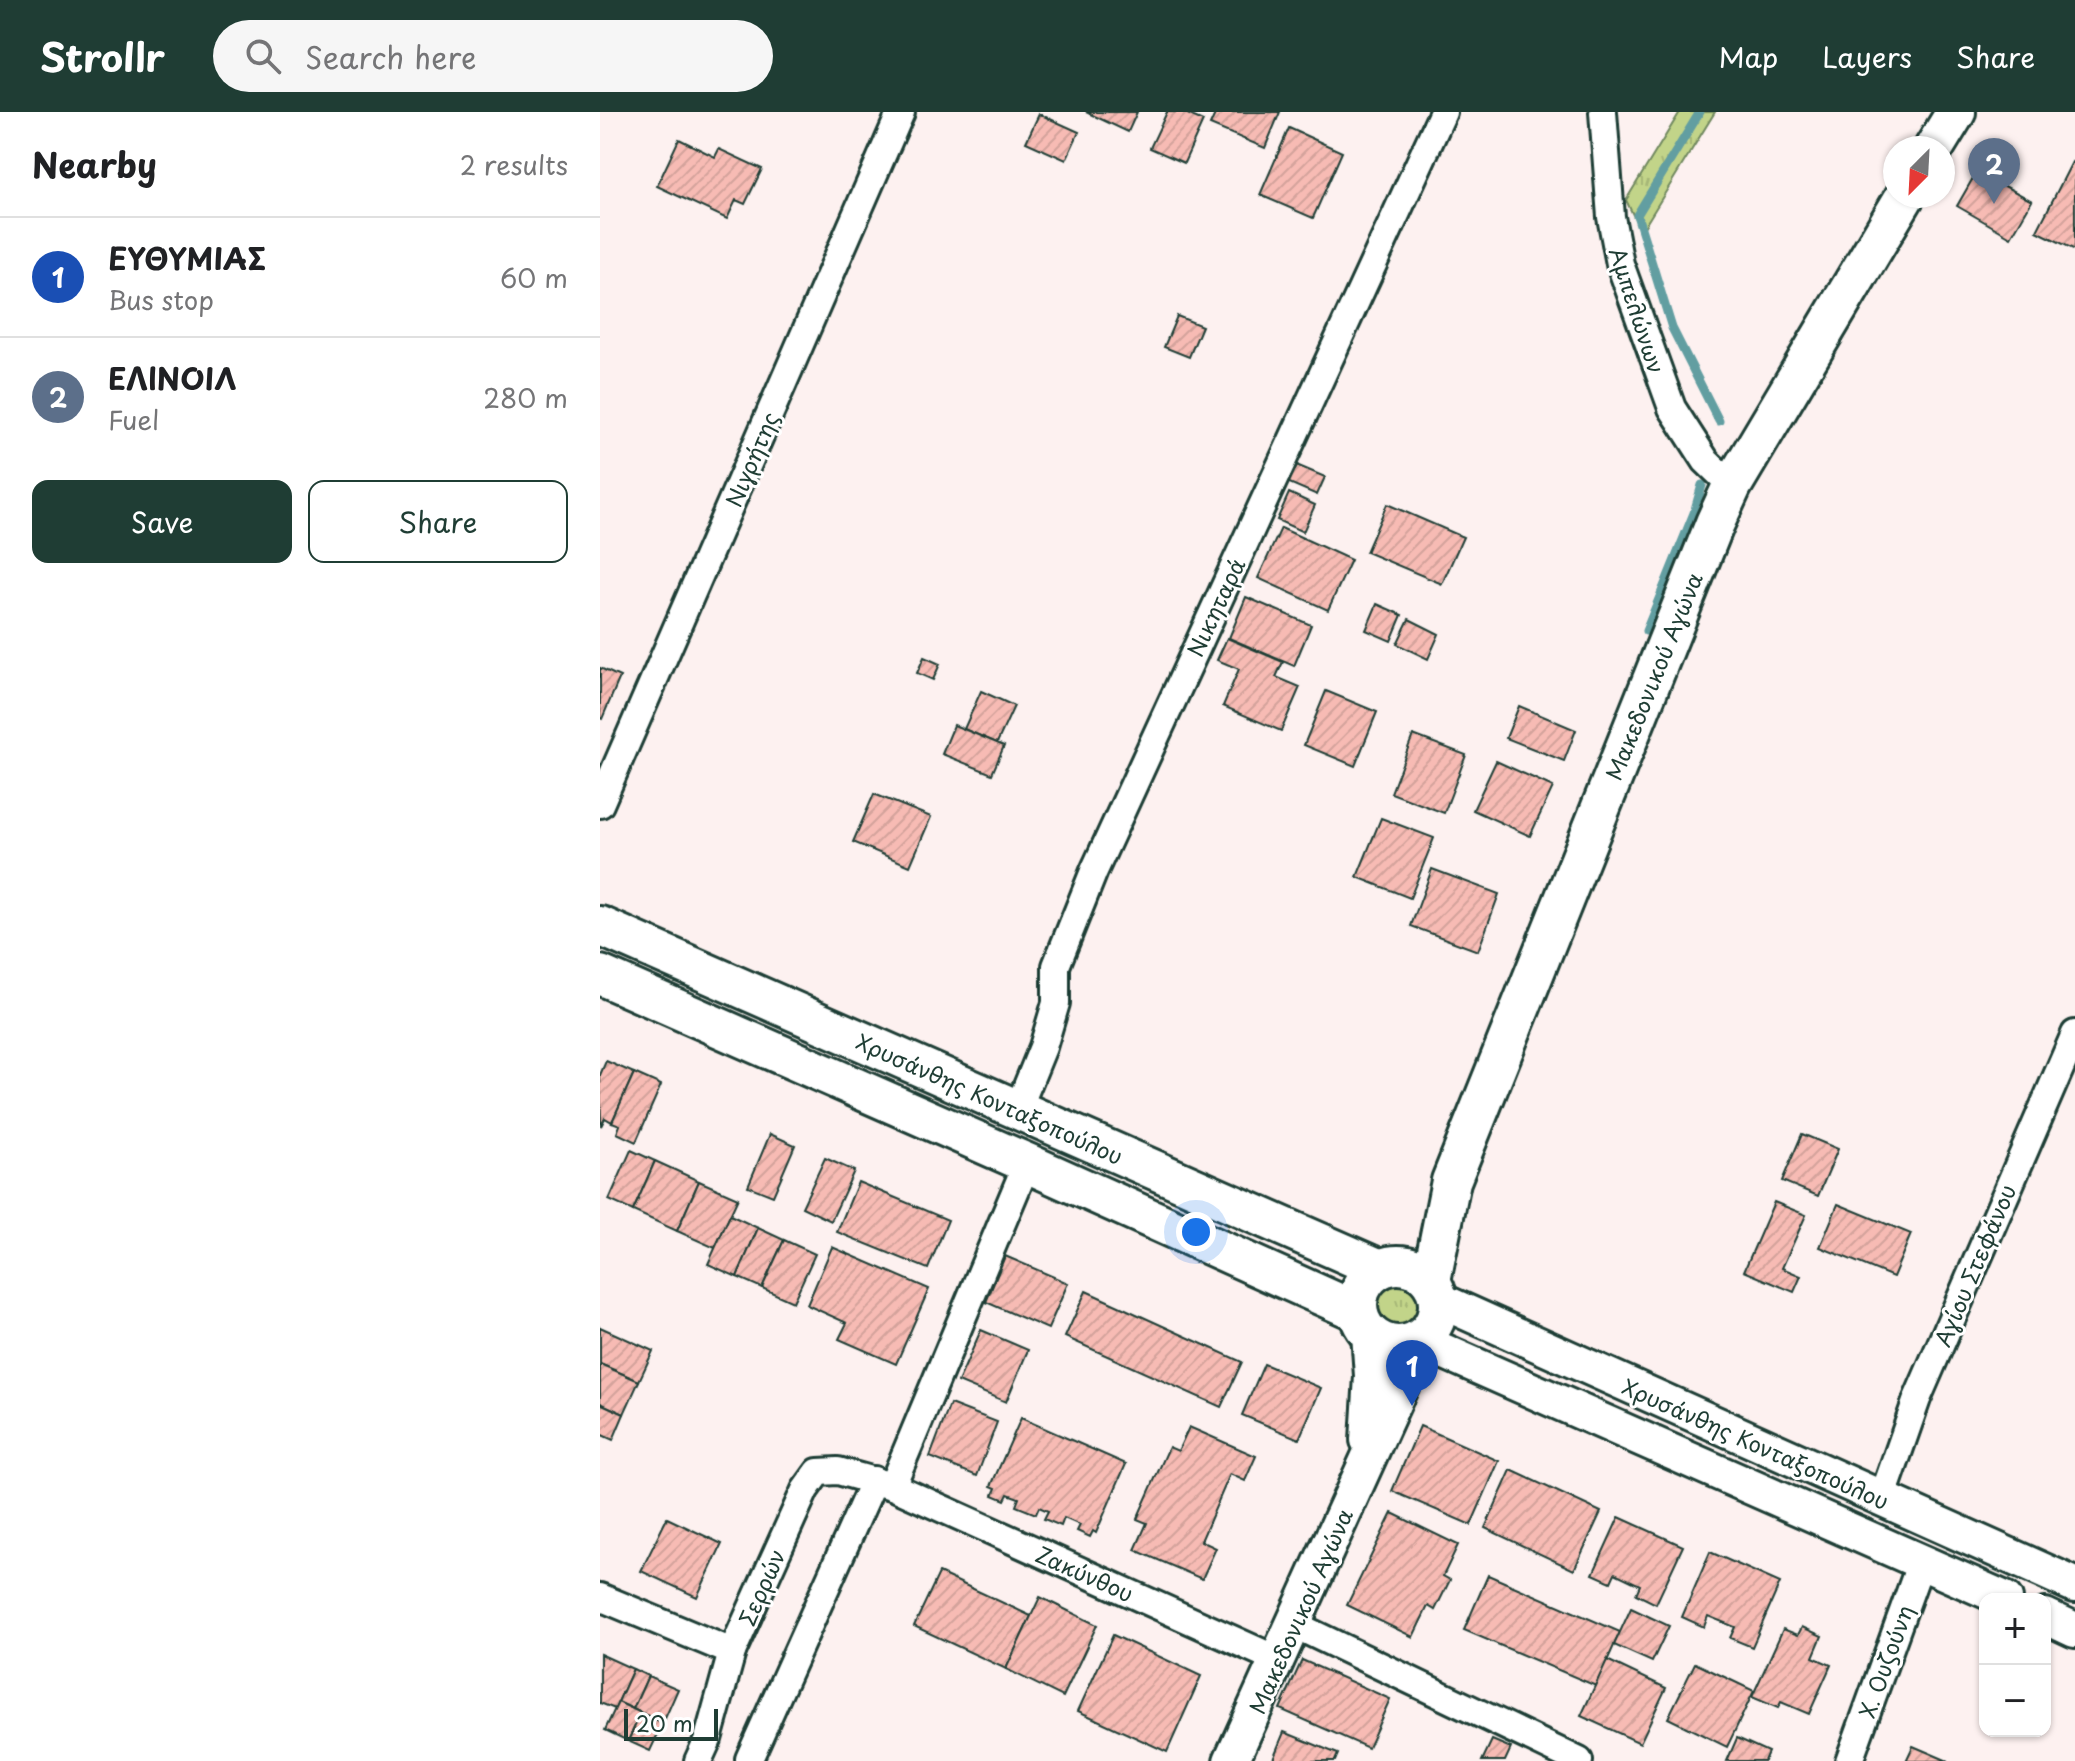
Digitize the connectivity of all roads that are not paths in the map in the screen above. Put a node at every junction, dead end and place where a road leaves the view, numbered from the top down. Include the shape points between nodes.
1 (901, 112) edge
2 (1443, 112) edge
3 (1603, 112) edge
4 (1956, 112) edge
5 (1941, 136) edge
6 (1898, 208) edge
7 (1732, 486) junction
8 (600, 804) edge
9 (600, 926) edge
10 (600, 975) edge
11 (2075, 1034) edge
12 (1017, 1111) junction
13 (1027, 1163) junction
14 (1451, 1181) junction
15 (1383, 1267) junction
16 (1435, 1290) junction
17 (1364, 1322) junction
18 (1414, 1342) junction
19 (1367, 1461) junction
20 (883, 1483) junction
21 (1882, 1499) junction
22 (1921, 1562) junction
23 (2075, 1585) edge
24 (1991, 1593) edge
25 (600, 1597) edge
26 (2051, 1619) edge
27 (1295, 1625) junction
28 (2075, 1630) edge
29 (732, 1652) junction
30 (1278, 1660) junction
31 (703, 1750) edge
32 (751, 1760) edge
33 (1231, 1761) edge
34 (1579, 1761) edge
35 (1849, 1761) edge

1 - 8 street, Νιγρήτης
2 - 12 street, Νικηταρά via 1094,871 1056,966 1056,1003
3 - 7 street, Αμπελώνων via 1620,264 1672,408 1706,461
4 - 5 main road
6 - 7 main road, Μακεδονικού Αγώνα
7 - 14 main road, Μακεδονικού Αγώνα
9 - 12 main road, Χρυσάνθης Κονταξοπούλου
10 - 13 main road, Χρυσάνθης Κονταξοπούλου
11 - 21 street, Αγίου Στεφάνου via 1917,1399
12 - 15 main road, Χρυσάνθης Κονταξοπούλου
13 - 17 main road, Χρυσάνθης Κονταξοπούλου
13 - 20 street
14 - 15 main road via 1406,1248
14 - 16 main road
15 - 16 main road via 1411,1266
15 - 17 main road via 1362,1287 1358,1300
16 - 18 main road via 1435,1323
16 - 21 street, Χρυσάνθης Κονταξοπούλου
17 - 18 main road via 1387,1344
17 - 19 street, Μακεδονικού Αγώνα via 1372,1376
18 - 19 street, Μακεδονικού Αγώνα via 1402,1384
18 - 22 street, Χρυσάνθης Κονταξοπούλου
19 - 27 street, Μακεδονικού Αγώνα
20 - 29 street, Σερρών via 838,1471 818,1472
20 - 30 street, Ζακύνθου
20 - 32 street
21 - 23 street, Χρυσάνθης Κονταξοπούλου
22 - 24 street, Χρυσάνθης Κονταξοπούλου
22 - 35 street, Χ. Ουζούνη
25 - 29 street
26 - 28 street
27 - 30 street, Μακεδονικού Αγώνα
27 - 34 street
29 - 31 street, Σερρών
30 - 33 street, Μακεδονικού Αγώνα
31 - 32 street

